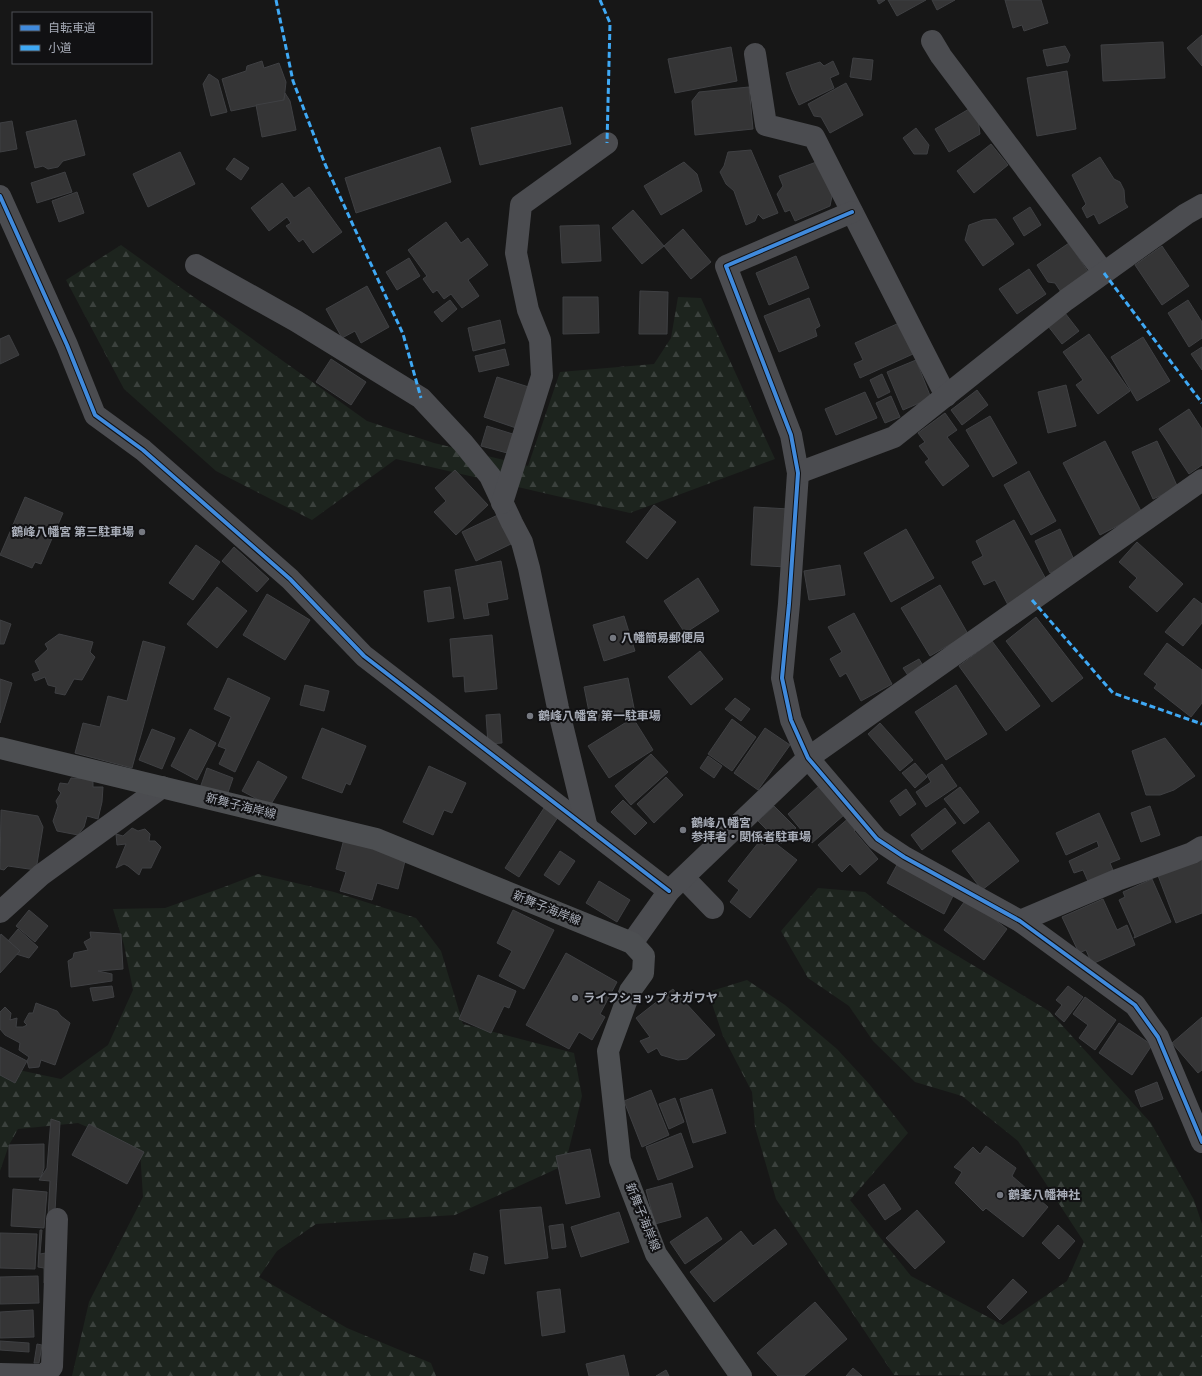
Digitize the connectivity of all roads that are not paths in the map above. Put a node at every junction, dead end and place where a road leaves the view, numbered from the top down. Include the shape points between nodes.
1 (932, 41) dead end
2 (755, 54) dead end
3 (607, 143) dead end
4 (0, 196) edge
5 (1202, 205) edge
6 (852, 212) junction
7 (196, 265) dead end
8 (1104, 273) junction
9 (946, 396) junction
10 (798, 472) junction
11 (1202, 480) edge
12 (502, 503) junction
13 (0, 748) edge
14 (808, 758) junction
15 (162, 787) junction
16 (587, 828) junction
17 (1202, 847) edge
18 (676, 885) junction
19 (713, 908) dead end
20 (0, 912) edge
21 (1020, 921) junction
22 (632, 943) junction
23 (1202, 1142) edge
24 (56, 1219) dead end
25 (0, 1374) edge
26 (741, 1376) edge

1 - 8 street
2 - 6 street via 766,125 814,137
3 - 12 street via 521,205 516,253 528,310 540,340 542,376
4 - 16 street via 67,344 95,415 143,450 284,574 364,656
5 - 8 street
6 - 9 street
6 - 10 street via 726,266 791,435
7 - 12 street via 296,321 421,398 464,443 490,476
8 - 9 street via 1066,300
9 - 10 street via 894,437
10 - 14 street via 782,678 791,720
11 - 14 street
12 - 16 street via 522,542 529,568 558,708
13 - 15 main road, 新舞子海岸線
14 - 18 street
14 - 21 street via 877,839
15 - 20 street via 41,875
15 - 22 main road, 新舞子海岸線 via 376,839
16 - 18 street
17 - 21 street
18 - 19 street
18 - 22 street
21 - 23 street via 1136,1005 1158,1037
22 - 26 main road, 新舞子海岸線 via 644,956 643,973 630,991 608,1051 620,1160 656,1254
24 - 25 street via 52,1367 44,1375

